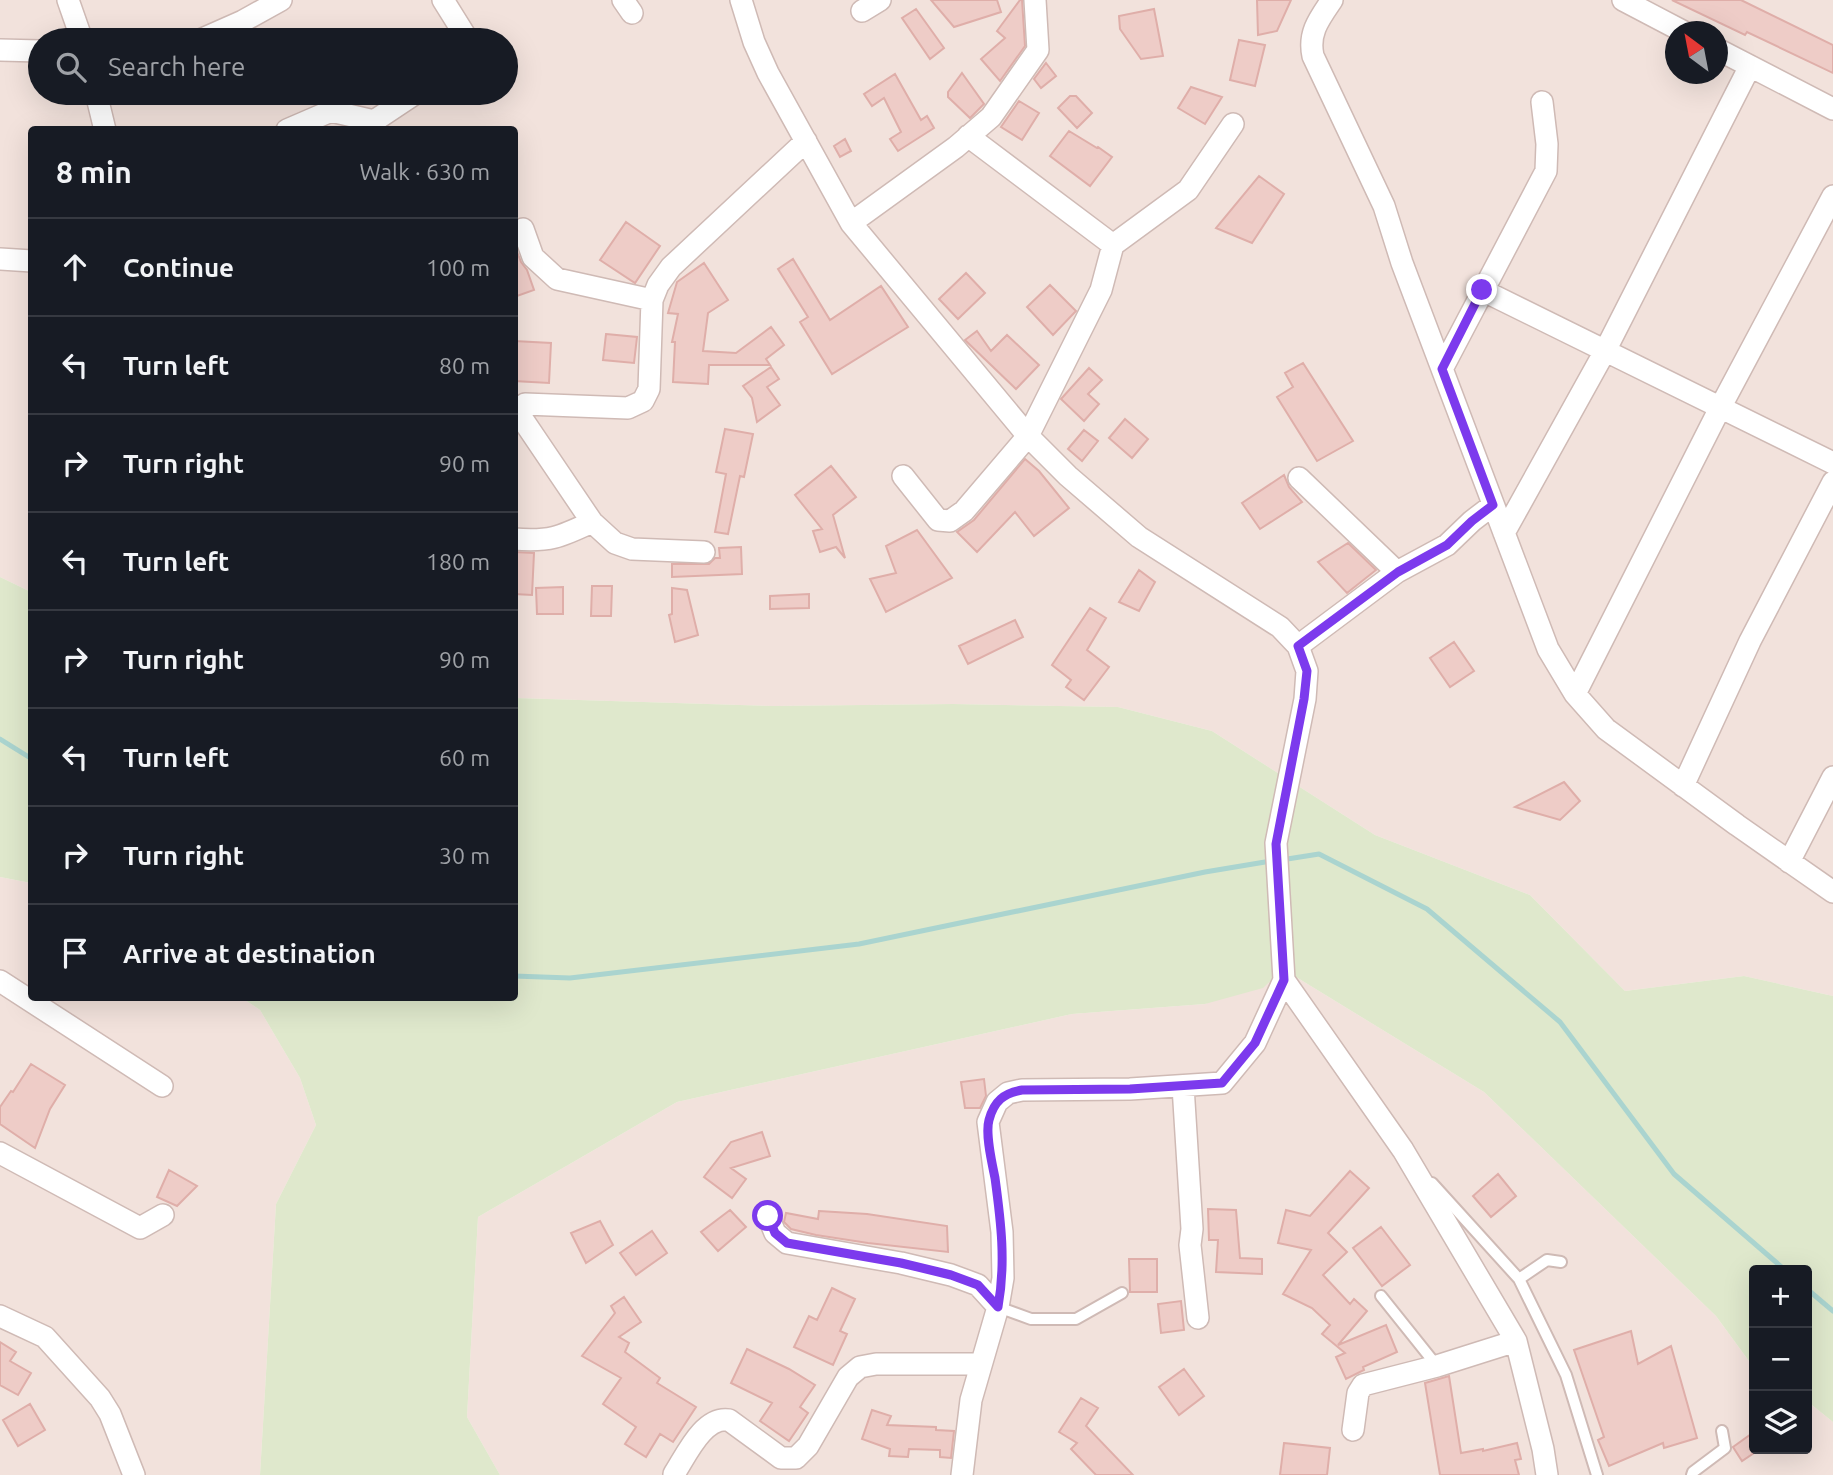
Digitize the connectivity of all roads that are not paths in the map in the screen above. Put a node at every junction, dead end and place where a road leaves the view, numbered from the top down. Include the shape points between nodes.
1 (68, 0) edge
2 (281, 0) edge
3 (443, 0) edge
4 (741, 0) edge
5 (1035, 0) edge
6 (1332, 0) edge
7 (1623, 0) edge
8 (1665, 22) edge
9 (78, 28) edge
10 (227, 28) edge
11 (460, 28) edge
12 (0, 50) edge
13 (28, 51) edge
14 (1728, 55) edge
15 (1750, 66) junction
16 (1542, 102) dead end
17 (99, 105) edge
18 (398, 105) edge
19 (1833, 109) edge
20 (1233, 124) dead end
21 (104, 126) edge
22 (296, 126) edge
23 (968, 136) junction
24 (806, 141) junction
25 (1833, 196) edge
26 (851, 223) junction
27 (523, 229) dead end
28 (1113, 245) junction
29 (0, 259) edge
30 (28, 261) edge
31 (1482, 290) junction
32 (652, 300) junction
33 (1605, 351) junction
34 (1442, 369) junction
35 (1720, 408) junction
36 (1028, 436) junction
37 (1833, 463) edge
38 (902, 476) dead end
39 (1299, 478) dead end
40 (1833, 482) edge
41 (1493, 505) junction
42 (592, 522) junction
43 (1504, 533) junction
44 (518, 539) edge
45 (704, 552) dead end
46 (1398, 572) junction
47 (1298, 646) junction
48 (1575, 695) junction
49 (1833, 777) edge
50 (1684, 786) junction
51 (1789, 862) junction
52 (1833, 892) edge
53 (1284, 980) junction
54 (0, 981) edge
55 (28, 999) edge
56 (31, 1001) edge
57 (162, 1086) dead end
58 (1183, 1086) junction
59 (1403, 1150) junction
60 (0, 1153) edge
61 (163, 1214) dead end
62 (768, 1216) dead end
63 (1561, 1262) dead end
64 (1519, 1279) junction
65 (1122, 1293) dead end
66 (1381, 1296) dead end
67 (998, 1307) junction
68 (0, 1317) edge
69 (1198, 1318) dead end
70 (1516, 1341) junction
71 (980, 1364) junction
72 (1437, 1366) junction
73 (1353, 1430) dead end
74 (1722, 1431) dead end
75 (674, 1474) edge
76 (134, 1475) edge
77 (962, 1475) edge
78 (1547, 1475) edge
79 (1597, 1475) edge
80 (1692, 1475) edge

1 - 9 street
2 - 10 street
3 - 11 street
4 - 24 street via 768,73
5 - 23 street via 1038,50 991,117
6 - 34 street via 1310,41 1314,56 1384,206
7 - 8 street
12 - 13 street
14 - 15 street
15 - 19 street
15 - 33 street
16 - 31 street via 1546,172
17 - 21 street
18 - 22 street via 374,121 331,111
20 - 28 street via 1188,190
23 - 26 street
23 - 28 street
24 - 26 street
24 - 32 street via 671,267
25 - 35 street
26 - 36 street
27 - 32 street via 533,257 557,279
28 - 36 street via 1101,290
29 - 30 street
31 - 33 street
31 - 34 street
32 - 42 street via 649,389 643,401 628,408 525,404 520,409
33 - 35 street
33 - 43 street
34 - 41 street
35 - 37 street
35 - 48 street
36 - 38 street via 964,512 950,521 938,520
36 - 47 street via 1139,537 1280,628
39 - 46 street
40 - 50 street via 1750,641
41 - 43 street
41 - 46 street via 1447,545
42 - 44 street via 561,537
42 - 45 street via 615,543 632,550
43 - 48 street via 1549,649
46 - 47 street
47 - 53 street via 1307,671 1304,699 1276,844
48 - 50 street via 1606,729
49 - 51 street
50 - 51 street
51 - 52 street
53 - 58 street via 1255,1043 1222,1083
53 - 59 street
54 - 55 street
56 - 57 street
58 - 67 street via 1022,1090 996,1102 988,1122 1002,1232
58 - 69 street
59 - 64 lane
59 - 70 street
60 - 61 street via 139,1228
62 - 67 street via 775,1233 787,1243 951,1275 978,1285
63 - 64 lane via 1547,1260
64 - 79 lane via 1566,1374
65 - 67 lane via 1076,1319 1031,1320
66 - 72 lane
67 - 71 street
68 - 76 street via 45,1337 100,1398
70 - 72 street
70 - 78 street
71 - 75 street via 860,1367 848,1377 808,1447 796,1458 781,1458 729,1420 720,1419 706,1426
71 - 77 street
72 - 73 street via 1363,1385 1357,1393
74 - 80 lane via 1725,1448

